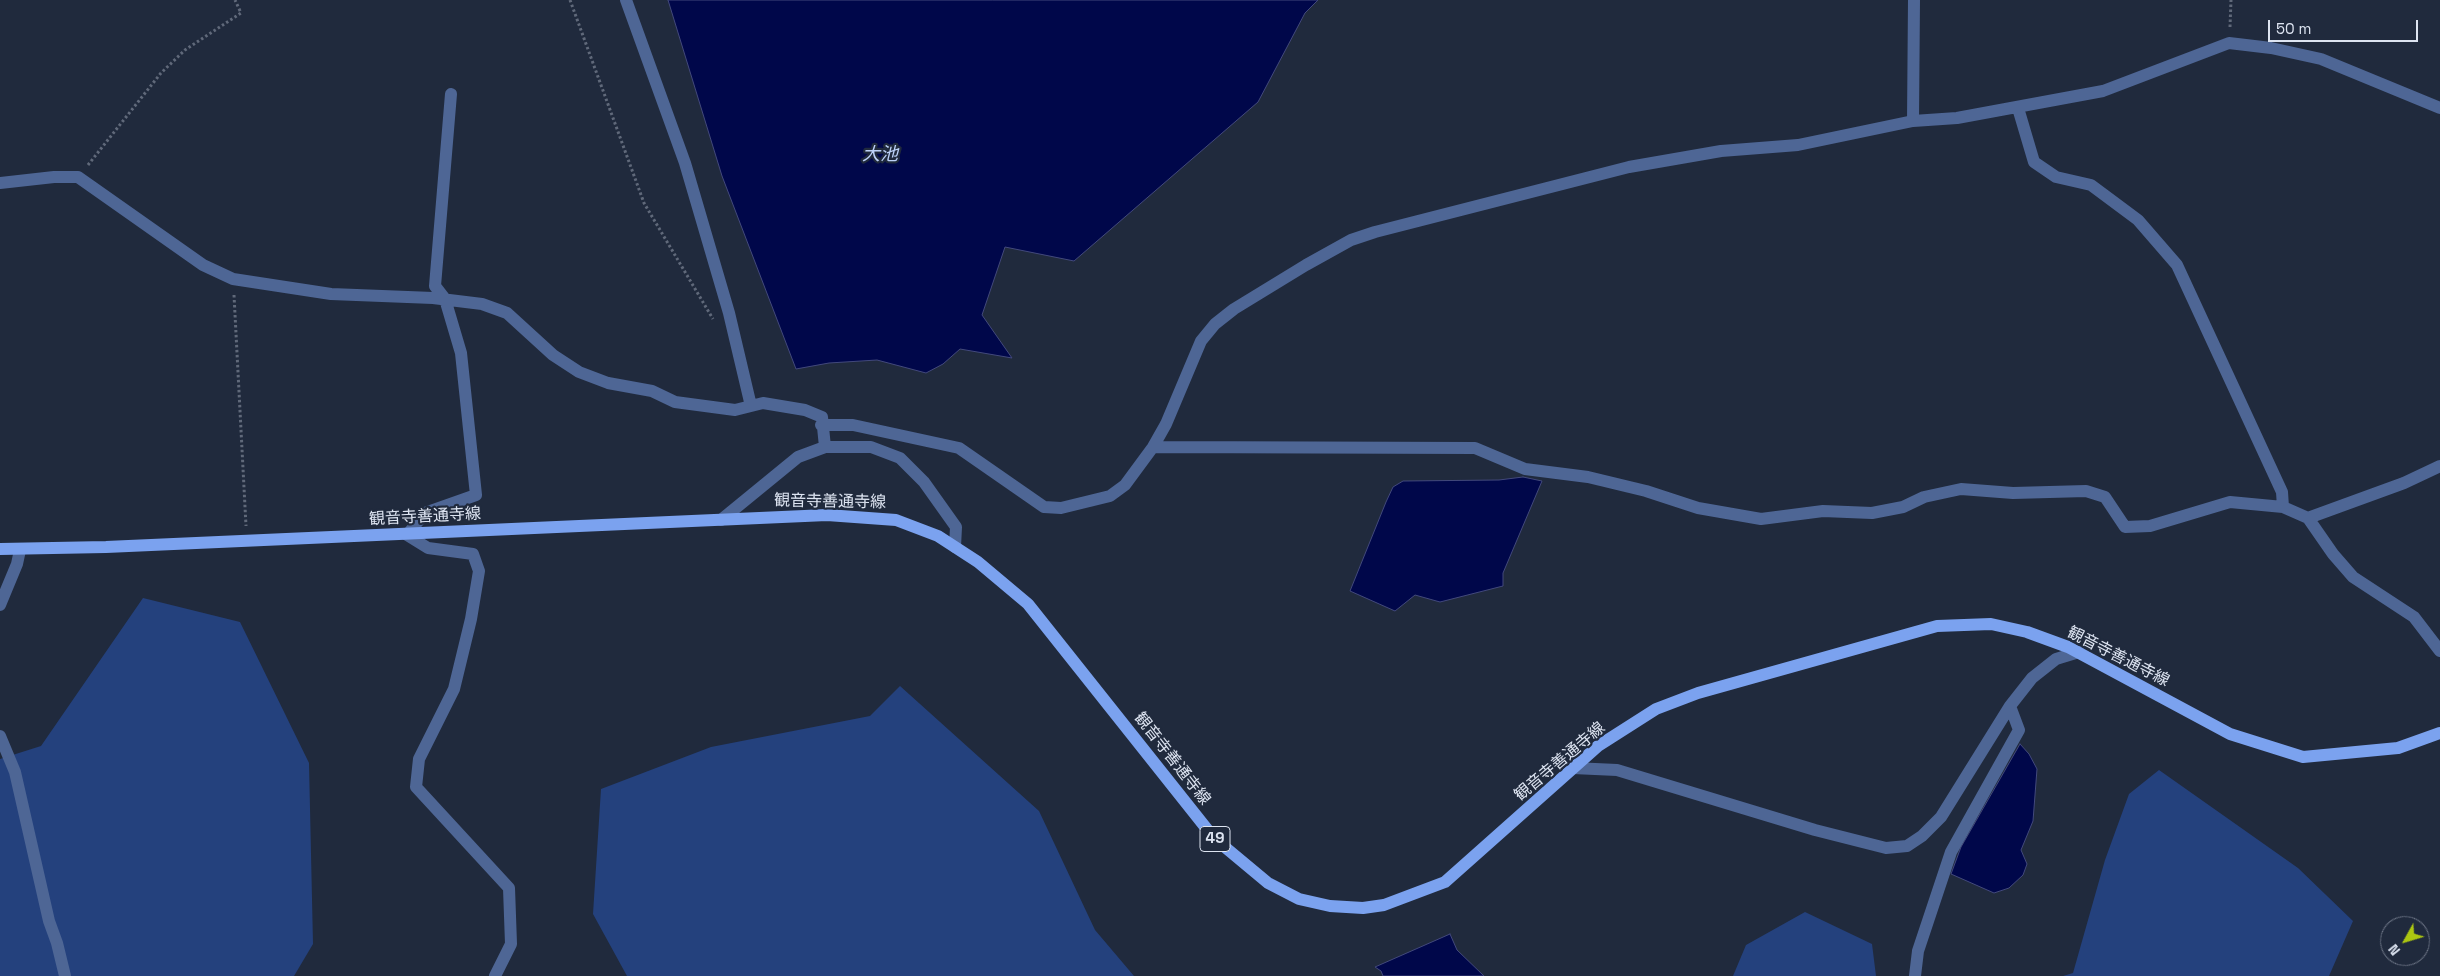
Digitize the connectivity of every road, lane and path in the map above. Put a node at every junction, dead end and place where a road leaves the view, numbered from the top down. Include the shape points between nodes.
1 (235, 0) edge
2 (570, 0) edge
3 (626, 0) edge
4 (1914, 0) edge
5 (2231, 0) edge
6 (2229, 43) junction
7 (450, 94) dead end
8 (2018, 108) junction
9 (2440, 108) edge
10 (1913, 121) junction
11 (78, 177) junction
12 (0, 183) edge
13 (233, 279) junction
14 (445, 300) junction
15 (718, 327) dead end
16 (751, 406) junction
17 (821, 426) junction
18 (825, 447) junction
19 (1153, 447) junction
20 (2440, 466) edge
21 (2283, 508) junction
22 (2308, 518) junction
23 (721, 520) junction
24 (407, 535) junction
25 (246, 541) junction
26 (955, 547) junction
27 (0, 549) edge
28 (20, 550) junction
29 (0, 606) edge
30 (2440, 651) edge
31 (2079, 652) junction
32 (2010, 706) junction
33 (2440, 733) edge
34 (0, 736) edge
35 (1574, 768) junction
36 (65, 976) edge
37 (495, 976) edge
38 (1915, 976) edge

1 - 11 path via 241,12 186,50 161,73
2 - 15 path via 644,203
3 - 16 street via 685,163 729,313
4 - 10 street
5 - 6 path
6 - 8 street via 2103,91
6 - 9 street via 2321,59
7 - 14 street via 435,286
8 - 10 street
8 - 21 street via 2034,162 2056,177 2091,185 2138,220 2177,265 2282,492
10 - 19 street via 1798,145 1721,151 1629,167 1351,240 1234,308 1215,324 1201,342
11 - 12 street
11 - 13 street via 203,265
13 - 14 street via 331,294
13 - 25 path
14 - 16 street via 482,304 507,313 553,355 579,372 608,383 652,391 675,402 735,410
14 - 24 street via 461,353 476,495 425,514
16 - 17 street via 763,403 805,410 822,417
17 - 18 street
17 - 19 street via 853,425 959,448 1044,508 1062,508 1110,496 1125,485
18 - 23 street via 798,457
18 - 26 street via 871,447 900,458 924,482 956,527
19 - 21 street via 1475,448 1525,469 1588,477 1698,508 1761,519 1823,511 1872,513 1962,489 2013,494 2086,491 2105,497 2125,527 2150,526 2230,502
20 - 22 street via 2404,483
21 - 22 street
22 - 30 street via 2352,577 2414,617
23 - 24 main road, 観音寺善通寺線 / 49
23 - 26 main road, 観音寺善通寺線 / 49 via 827,515 896,520 938,536
24 - 25 main road, 観音寺善通寺線 / 49
24 - 37 street via 428,548 473,554 479,571 472,619 454,690 418,759 416,787 509,888 511,944
25 - 28 main road, 観音寺善通寺線 / 49
26 - 35 main road, 観音寺善通寺線 / 49 via 1028,604 1214,838 1268,883 1300,899 1330,906 1384,906 1445,882
27 - 28 main road, 観音寺善通寺線 / 49
28 - 29 street
31 - 32 street via 2056,659 2032,678
31 - 33 main road, 観音寺善通寺線 / 49 via 2230,734 2304,757 2398,748
31 - 35 main road, 観音寺善通寺線 / 49 via 2027,632 1991,624 1937,626 1698,693 1656,709 1598,746
32 - 35 street via 1941,817 1907,846 1886,848 1814,830 1617,770
32 - 38 street via 2019,730 1951,852 1918,951
34 - 36 street via 15,772

